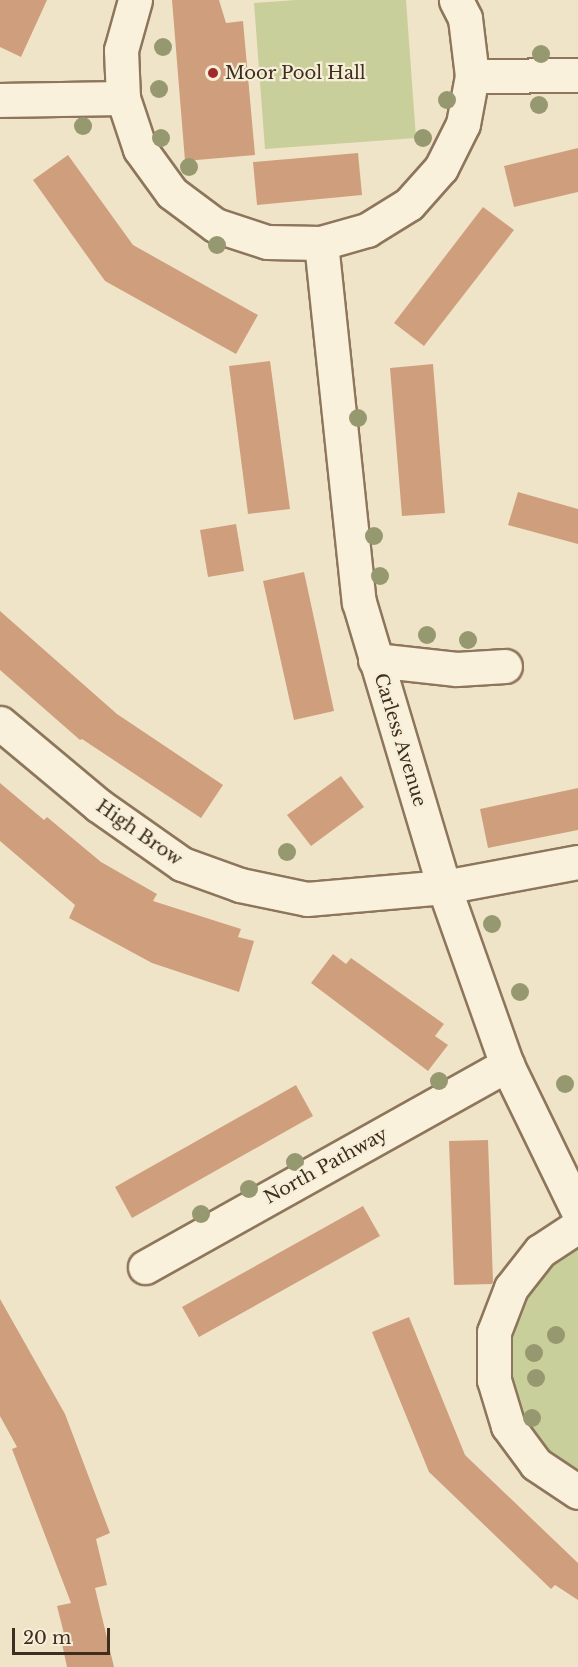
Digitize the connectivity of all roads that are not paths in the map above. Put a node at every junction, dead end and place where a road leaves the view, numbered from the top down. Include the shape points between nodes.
1 (456, 0) edge
2 (131, 1) edge
3 (578, 75) edge
4 (472, 76) junction
5 (123, 98) junction
6 (0, 100) edge
7 (321, 243) junction
8 (375, 660) junction
9 (505, 666) dead end
10 (0, 723) edge
11 (578, 862) edge
12 (444, 887) junction
13 (507, 1065) junction
14 (578, 1211) edge
15 (578, 1226) edge
16 (145, 1267) dead end
17 (578, 1492) edge

1 - 4 street via 465,18
2 - 5 street via 121,50
3 - 4 street
4 - 7 street via 463,124 441,168 409,204 368,230
5 - 6 street
5 - 7 street via 140,149 172,193 215,225 267,242
7 - 8 street, Carless Avenue via 359,602
8 - 9 street via 457,669
8 - 12 street, Carless Avenue
10 - 12 street, High Brow via 98,806 182,864 240,885 307,899
11 - 12 street, High Brow
12 - 13 street, Carless Avenue
13 - 14 street, Carless Avenue
13 - 16 street, North Pathway
15 - 17 street via 540,1251 511,1288 494,1332 494,1380 508,1425 536,1464

